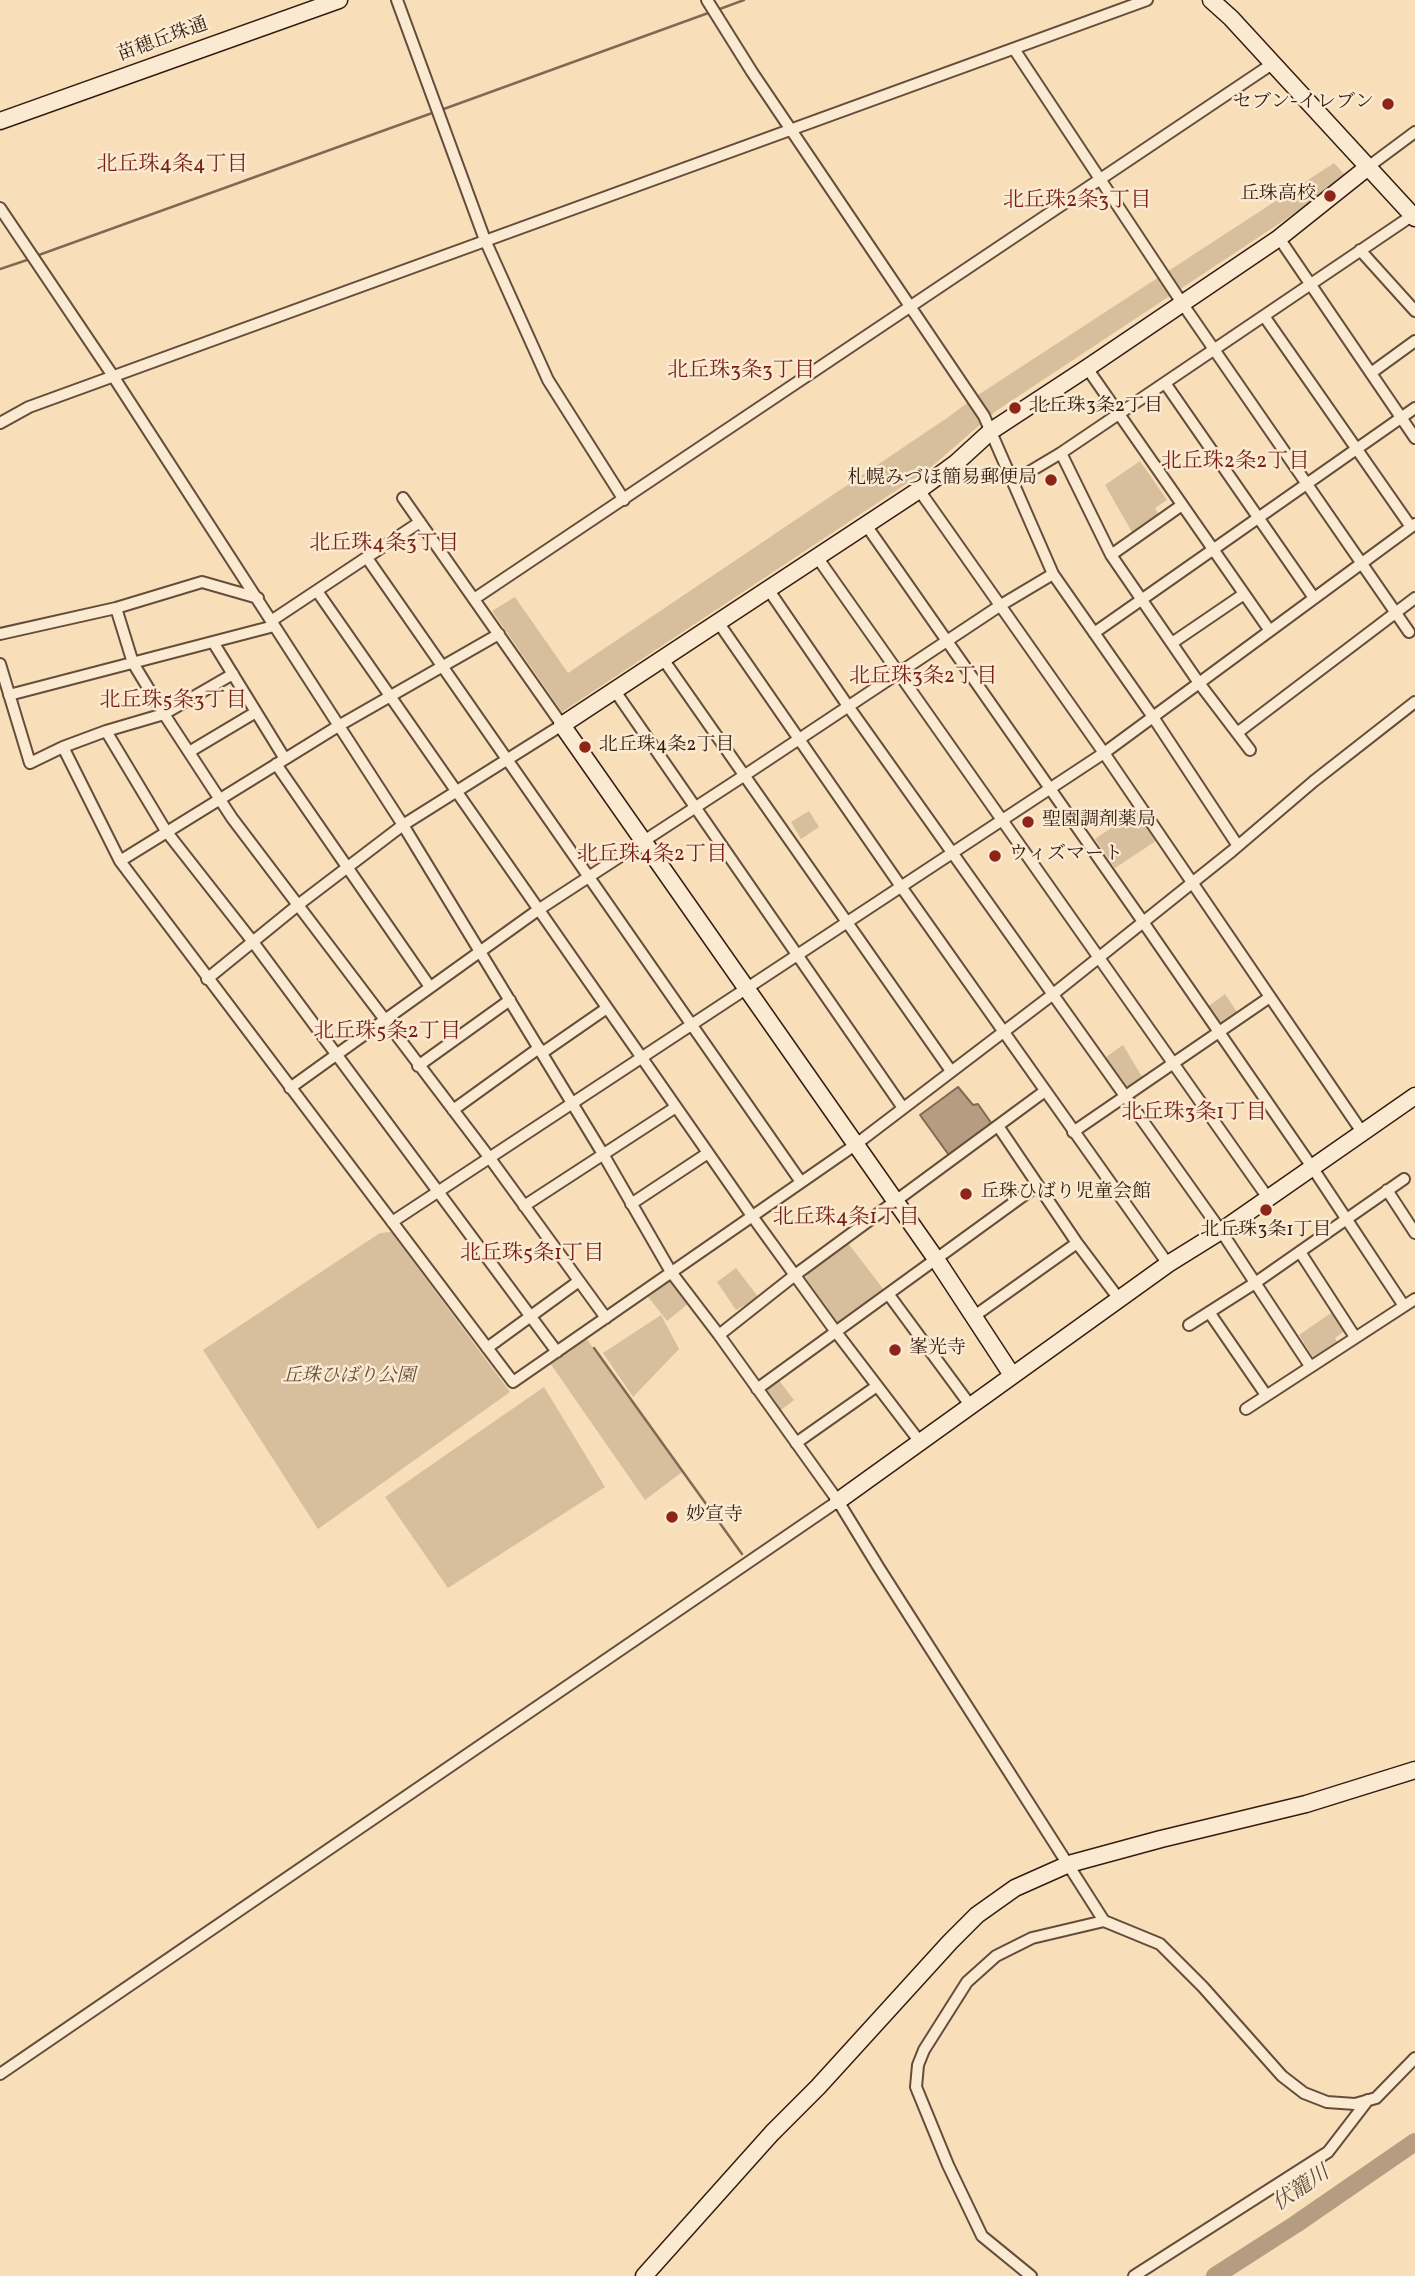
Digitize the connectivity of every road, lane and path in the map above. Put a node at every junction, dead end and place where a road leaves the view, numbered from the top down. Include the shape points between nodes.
1 (339, 0) edge
2 (397, 0) edge
3 (707, 0) edge
4 (1147, 0) edge
5 (1211, 0) edge
6 (1014, 49) junction
7 (1272, 64) junction
8 (0, 121) edge
9 (791, 129) junction
10 (1415, 132) edge
11 (1368, 167) junction
12 (1099, 180) junction
13 (0, 208) edge
14 (1414, 217) edge
15 (1279, 238) junction
16 (485, 240) junction
17 (1360, 250) junction
18 (1310, 284) junction
19 (1182, 303) junction
20 (909, 306) junction
21 (1415, 311) edge
22 (1264, 316) junction
23 (1415, 341) edge
24 (1215, 350) junction
25 (1087, 368) junction
26 (1371, 373) junction
27 (113, 376) junction
28 (1165, 383) junction
29 (1415, 408) edge
30 (1120, 414) junction
31 (1401, 418) junction
32 (0, 423) edge
33 (991, 430) junction
34 (1415, 438) edge
35 (1356, 448) junction
36 (1061, 453) junction
37 (1014, 481) junction
38 (1307, 484) junction
39 (919, 490) junction
40 (403, 498) dead end
41 (624, 500) junction
42 (1182, 505) junction
43 (1259, 519) junction
44 (420, 522) junction
45 (866, 525) junction
46 (1413, 525) edge
47 (1213, 551) junction
48 (1111, 555) junction
49 (817, 557) junction
50 (367, 558) junction
51 (1361, 564) junction
52 (1053, 574) junction
53 (768, 589) junction
54 (317, 591) junction
55 (1244, 594) junction
56 (258, 598) junction
57 (1314, 598) junction
58 (1415, 598) edge
59 (474, 599) junction
60 (1142, 600) junction
61 (1001, 605) junction
62 (116, 608) junction
63 (1395, 612) junction
64 (718, 622) junction
65 (272, 624) junction
66 (1270, 631) junction
67 (1409, 632) dead end
68 (1094, 633) junction
69 (0, 634) edge
70 (499, 634) junction
71 (947, 641) junction
72 (213, 642) junction
73 (1172, 643) junction
74 (663, 659) junction
75 (133, 663) junction
76 (0, 664) edge
77 (442, 667) junction
78 (233, 674) junction
79 (898, 675) junction
80 (1199, 683) junction
81 (615, 691) junction
82 (9, 695) junction
83 (389, 697) junction
84 (1415, 702) edge
85 (848, 706) junction
86 (256, 712) junction
87 (164, 714) junction
88 (1153, 717) junction
89 (340, 725) junction
90 (562, 725) junction
91 (106, 732) junction
92 (1237, 733) junction
93 (798, 739) junction
94 (63, 747) junction
95 (1250, 750) dead end
96 (189, 752) junction
97 (1104, 753) junction
98 (506, 759) junction
99 (281, 762) junction
100 (745, 775) junction
101 (1051, 789) junction
102 (454, 792) junction
103 (219, 799) junction
104 (695, 807) junction
105 (1004, 820) junction
106 (403, 825) junction
107 (166, 831) junction
108 (643, 842) junction
109 (1238, 846) junction
110 (954, 853) junction
111 (120, 861) junction
112 (349, 867) junction
113 (589, 877) junction
114 (1192, 881) junction
115 (902, 888) junction
116 (298, 905) junction
117 (538, 910) junction
118 (1143, 921) junction
119 (848, 923) junction
120 (253, 942) junction
121 (479, 951) junction
122 (799, 956) junction
123 (1098, 958) junction
124 (207, 979) junction
125 (430, 987) junction
126 (746, 990) junction
127 (1052, 995) junction
128 (1270, 997) junction
129 (510, 1000) junction
130 (607, 1008) junction
131 (385, 1020) junction
132 (693, 1025) junction
133 (1004, 1031) junction
134 (1219, 1034) junction
135 (540, 1050) junction
136 (336, 1054) junction
137 (642, 1058) junction
138 (1174, 1064) junction
139 (418, 1066) junction
140 (951, 1071) junction
141 (290, 1088) junction
142 (1045, 1091) junction
143 (1415, 1096) edge
144 (1125, 1097) junction
145 (572, 1103) junction
146 (676, 1107) junction
147 (904, 1108) junction
148 (453, 1110) junction
149 (998, 1126) junction
150 (1073, 1132) junction
151 (1362, 1132) junction
152 (855, 1145) junction
153 (708, 1153) junction
154 (603, 1154) junction
155 (489, 1157) junction
156 (1312, 1167) junction
157 (1404, 1179) dead end
158 (801, 1182) junction
159 (1038, 1185) junction
160 (1387, 1191) junction
161 (438, 1192) junction
162 (1268, 1198) junction
163 (894, 1202) junction
164 (631, 1204) junction
165 (524, 1206) junction
166 (752, 1216) junction
167 (1346, 1219) junction
168 (392, 1223) junction
169 (1221, 1231) junction
170 (1415, 1233) edge
171 (1077, 1243) junction
172 (1300, 1251) junction
173 (936, 1259) junction
174 (1168, 1264) junction
175 (671, 1272) junction
176 (795, 1275) junction
177 (579, 1281) junction
178 (1255, 1283) junction
179 (889, 1295) junction
180 (1119, 1299) junction
181 (1415, 1299) edge
182 (1404, 1306) junction
183 (1209, 1312) junction
184 (531, 1317) junction
185 (973, 1317) junction
186 (606, 1318) junction
187 (1189, 1325) dead end
188 (836, 1332) junction
189 (719, 1335) junction
190 (1355, 1337) junction
191 (487, 1348) junction
192 (557, 1352) junction
193 (1310, 1366) junction
194 (1012, 1375) junction
195 (877, 1386) junction
196 (757, 1389) junction
197 (1266, 1395) junction
198 (970, 1405) junction
199 (1246, 1409) dead end
200 (920, 1442) junction
201 (796, 1443) junction
202 (838, 1502) junction
203 (1415, 1770) edge
204 (1069, 1864) junction
205 (1104, 1920) junction
206 (1415, 2058) edge
207 (0, 2074) edge
208 (1368, 2100) junction
209 (1025, 2275) edge
210 (644, 2276) edge
211 (1134, 2276) edge

1 - 8 street, 苗穂丘珠通
2 - 16 street
3 - 9 street
4 - 6 street
5 - 7 street
6 - 9 street
6 - 12 street
7 - 11 street
7 - 12 street
9 - 16 street
9 - 20 street
10 - 11 street
11 - 14 street
11 - 15 street
12 - 19 street
12 - 20 street
13 - 27 street
14 - 17 street
15 - 18 street
15 - 19 street
16 - 27 street
16 - 41 street via 548,380
17 - 18 street
17 - 21 street
18 - 22 street
18 - 26 street
19 - 24 street
19 - 25 street
20 - 33 street
20 - 41 street
22 - 24 street
22 - 35 street
23 - 26 street
24 - 28 street
24 - 38 street
25 - 30 street
25 - 33 street
26 - 31 street
27 - 32 street via 29,407
27 - 56 street
28 - 30 street
28 - 43 street
29 - 31 street
30 - 36 street
30 - 42 street
31 - 34 street
31 - 35 street
33 - 37 street
33 - 39 street
35 - 38 street
35 - 46 street
36 - 37 street
36 - 48 street
37 - 52 street
38 - 43 street
38 - 51 street
39 - 45 street
39 - 61 street
40 - 44 street
41 - 59 street
42 - 47 street
42 - 48 street
43 - 47 street
43 - 57 street
44 - 50 street
44 - 59 street
45 - 49 street
45 - 71 street
46 - 51 street
47 - 55 street
47 - 60 street
48 - 60 street
49 - 53 street
49 - 79 street
50 - 54 street
50 - 77 street
51 - 57 street
51 - 63 street
52 - 61 street
52 - 68 street
53 - 64 street
53 - 85 street
54 - 65 street
54 - 83 street
55 - 66 street
55 - 73 street
56 - 62 street via 202,583
56 - 65 street
57 - 66 street
58 - 63 street
59 - 70 street
60 - 68 street
60 - 73 street
61 - 71 street
61 - 97 street
62 - 69 street
62 - 75 street
63 - 67 street
63 - 92 street
64 - 74 street
64 - 93 street
65 - 72 street
65 - 89 street
66 - 80 street
68 - 88 street
70 - 77 street
70 - 90 street
71 - 79 street
71 - 101 street
72 - 75 street
72 - 78 street
73 - 80 street
74 - 81 street
74 - 100 street
75 - 82 street
75 - 87 street
76 - 82 street
77 - 83 street
77 - 98 street
78 - 86 street
78 - 87 street
79 - 85 street
79 - 105 street
80 - 88 street
80 - 92 street
81 - 90 street
81 - 104 street
82 - 94 street via 30,763
83 - 89 street
83 - 102 street
84 - 109 street
85 - 93 street
85 - 110 street
86 - 96 street
86 - 99 street
87 - 91 street
87 - 96 street
88 - 97 street
88 - 109 street
89 - 99 street
89 - 106 street
90 - 98 street
90 - 108 street
91 - 94 street
91 - 107 street
92 - 95 street
93 - 100 street
93 - 115 street
94 - 111 street
96 - 103 street
97 - 101 street
97 - 114 street
98 - 102 street
98 - 113 street
99 - 103 street
99 - 112 street
100 - 104 street
100 - 119 street
101 - 105 street
101 - 118 street
102 - 106 street
102 - 117 street
103 - 107 street
103 - 116 street
104 - 108 street
104 - 122 street
105 - 110 street
105 - 123 street
106 - 112 street
106 - 121 street
107 - 111 street
107 - 120 street
108 - 113 street
108 - 126 street
109 - 114 street
110 - 115 street
110 - 127 street
111 - 124 street
112 - 116 street
112 - 125 street
113 - 117 street
113 - 132 street
114 - 118 street
114 - 128 street
115 - 119 street
115 - 133 street
116 - 120 street
116 - 131 street
117 - 121 street
117 - 130 street
118 - 123 street
118 - 134 street
119 - 122 street
119 - 140 street
120 - 124 street
120 - 136 street
121 - 125 street
121 - 129 street
122 - 126 street
122 - 147 street
123 - 127 street
123 - 138 street
124 - 141 street
125 - 131 street
126 - 132 street
126 - 152 street
127 - 133 street
127 - 144 street
128 - 134 street
128 - 151 street
129 - 135 street
129 - 139 street
130 - 135 street
130 - 137 street
131 - 136 street
131 - 139 street
132 - 137 street
132 - 158 street
133 - 140 street
133 - 142 street
134 - 138 street
134 - 156 street
135 - 145 street
135 - 148 street
136 - 141 street
136 - 161 street
137 - 145 street
137 - 146 street
138 - 144 street
138 - 162 street
139 - 148 street
140 - 147 street
141 - 168 street
142 - 149 street
142 - 150 street
143 - 151 street
144 - 150 street
144 - 169 street
145 - 154 street
145 - 155 street
146 - 153 street
146 - 154 street
147 - 152 street
148 - 155 street
149 - 159 street
149 - 163 street
150 - 174 street
151 - 156 street
152 - 158 street
152 - 163 street
153 - 164 street
153 - 166 street
154 - 164 street
154 - 165 street
155 - 161 street
155 - 165 street
156 - 162 street
156 - 167 street
157 - 160 street
158 - 166 street
159 - 171 street
159 - 173 street
160 - 167 street
160 - 170 street
161 - 168 street
161 - 184 street
162 - 169 street
163 - 173 street
163 - 176 street
164 - 175 street
165 - 177 street
166 - 175 street
166 - 176 street
167 - 172 street
167 - 182 street
168 - 191 street
169 - 174 street
169 - 178 street
171 - 180 street
171 - 185 street
172 - 178 street
172 - 190 street
173 - 179 street
173 - 185 street
174 - 180 street
175 - 186 street
175 - 189 street
176 - 188 street
176 - 189 street
177 - 184 street
177 - 186 street
178 - 183 street
178 - 193 street
179 - 188 street
179 - 198 street
180 - 194 street
181 - 182 street
182 - 190 street
183 - 187 street
183 - 197 street
184 - 191 street
184 - 192 street
185 - 194 street
186 - 192 street
188 - 195 street
188 - 196 street
189 - 196 street
190 - 193 street
191 - 192 street via 513,1382
193 - 197 street
194 - 198 street
195 - 200 street
195 - 201 street
196 - 201 street
197 - 199 street
198 - 200 street
200 - 202 street
201 - 202 street
202 - 204 street
202 - 207 street
203 - 204 street via 1306,1804
204 - 205 street
204 - 210 street via 1015,1888 977,1915
205 - 208 street via 1160,1944 1282,2076 1304,2093 1327,2102
205 - 209 street via 1031,1938 996,1956 967,1982 918,2065 916,2087 982,2236
206 - 208 street via 1376,2098
208 - 211 street via 1328,2152

